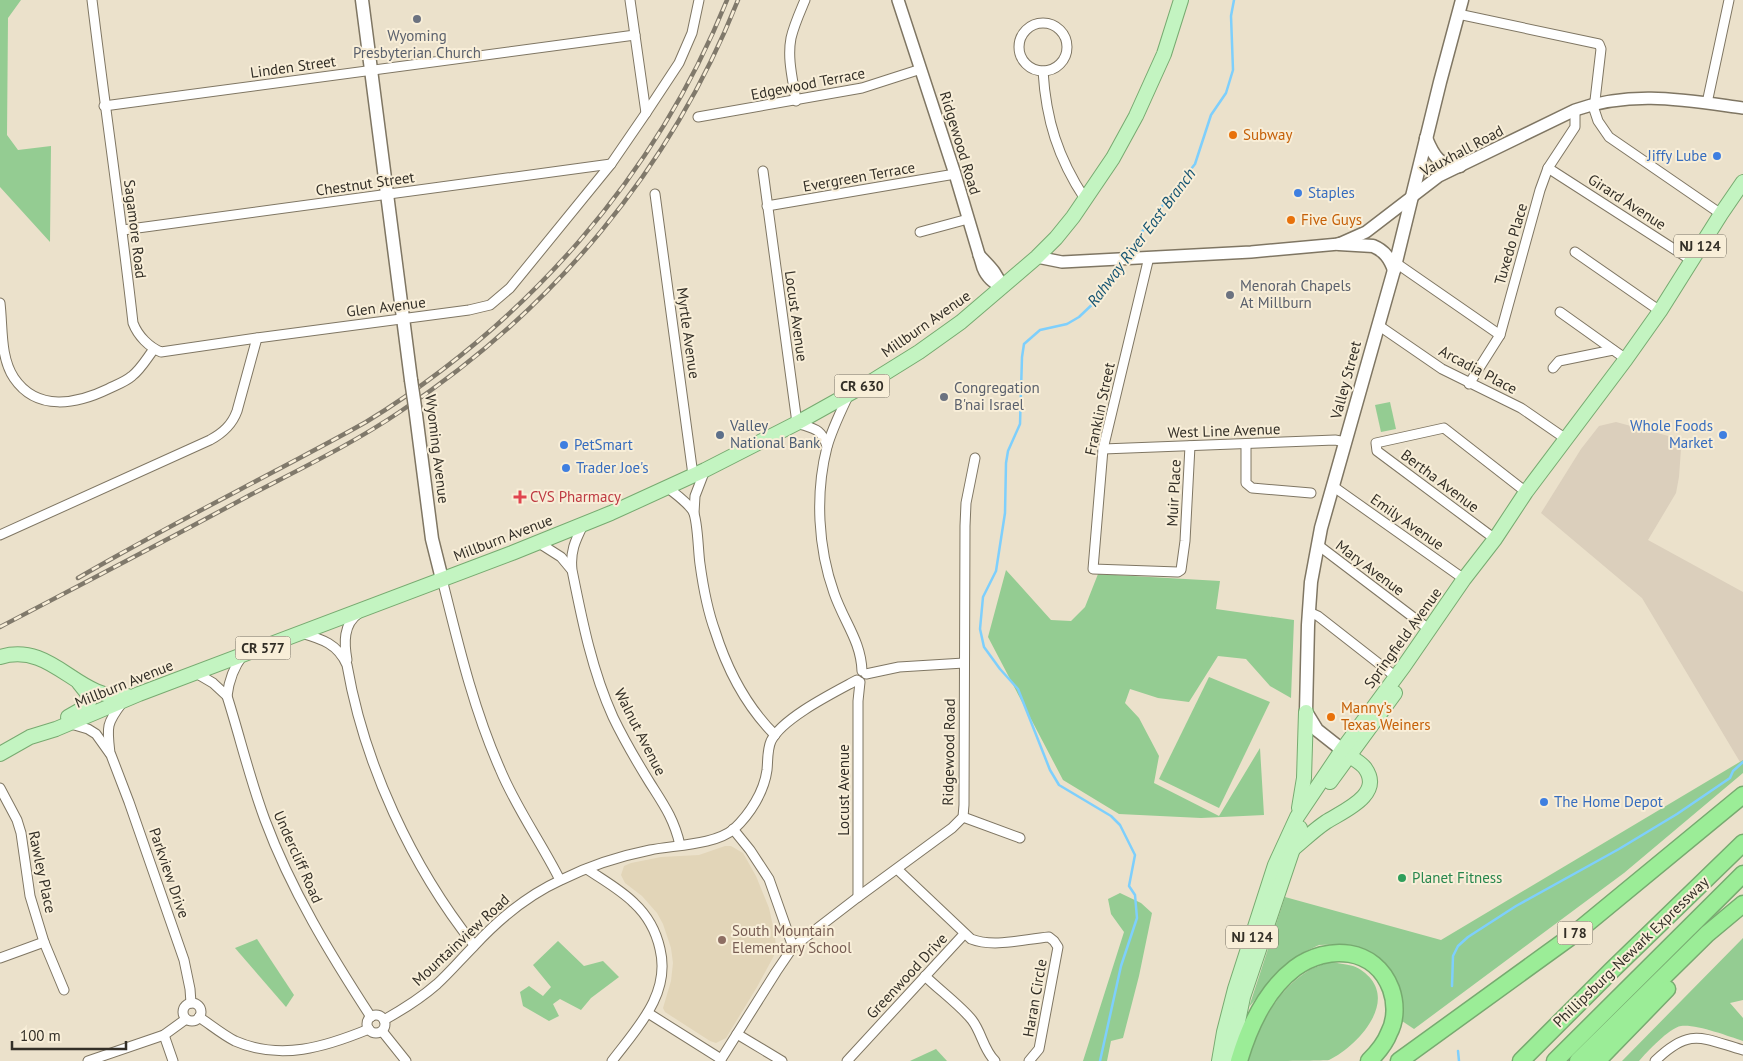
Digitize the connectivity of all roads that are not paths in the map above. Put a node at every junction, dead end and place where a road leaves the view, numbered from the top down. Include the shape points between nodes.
1 (92, 0) edge
2 (362, 0) edge
3 (630, 0) edge
4 (699, 0) edge
5 (804, 0) edge
6 (898, 0) edge
7 (1181, 0) edge
8 (1462, 0) edge
9 (1729, 0) edge
10 (1458, 14) junction
11 (635, 35) junction
12 (921, 69) junction
13 (371, 70) junction
14 (1043, 71) junction
15 (796, 101) junction
16 (1707, 103) junction
17 (1594, 104) junction
18 (104, 106) junction
19 (1743, 108) edge
20 (1575, 110) junction
21 (646, 113) junction
22 (698, 117) dead end
23 (1426, 138) junction
24 (611, 164) junction
25 (1460, 166) junction
26 (1548, 168) junction
27 (763, 171) dead end
28 (955, 174) junction
29 (1743, 182) edge
30 (655, 194) dead end
31 (387, 195) junction
32 (1413, 195) junction
33 (1086, 199) junction
34 (767, 206) junction
35 (1721, 214) junction
36 (968, 219) junction
37 (123, 230) junction
38 (920, 232) dead end
39 (1339, 244) junction
40 (1576, 252) dead end
41 (1037, 257) junction
42 (1143, 257) junction
43 (1691, 260) junction
44 (1395, 267) junction
45 (1002, 287) junction
46 (0, 304) edge
47 (1660, 311) junction
48 (1560, 312) dead end
49 (404, 318) junction
50 (1378, 325) junction
51 (1500, 335) junction
52 (257, 338) junction
53 (154, 349) junction
54 (1613, 350) junction
55 (1626, 359) junction
56 (1553, 368) dead end
57 (1469, 384) junction
58 (849, 394) junction
59 (797, 423) junction
60 (1566, 439) junction
61 (1346, 442) junction
62 (1246, 444) junction
63 (827, 446) junction
64 (1190, 446) junction
65 (1103, 449) junction
66 (975, 458) dead end
67 (699, 472) junction
68 (1334, 487) junction
69 (668, 488) junction
70 (1311, 492) dead end
71 (1526, 492) junction
72 (694, 514) junction
73 (583, 525) junction
74 (0, 535) edge
75 (1495, 539) junction
76 (539, 542) junction
77 (1318, 545) junction
78 (1093, 568) joint
79 (572, 570) junction
80 (442, 579) junction
81 (1464, 580) junction
82 (365, 609) junction
83 (1309, 612) junction
84 (1430, 630) junction
85 (301, 633) junction
86 (243, 655) junction
87 (0, 657) edge
88 (964, 663) junction
89 (347, 665) junction
90 (196, 672) junction
91 (864, 673) junction
92 (1396, 677) junction
93 (858, 681) junction
94 (79, 683) junction
95 (139, 694) junction
96 (227, 696) junction
97 (123, 702) junction
98 (1306, 712) junction
99 (70, 724) junction
100 (775, 735) junction
101 (30, 737) junction
102 (1346, 753) junction
103 (0, 754) edge
104 (111, 755) junction
105 (0, 788) edge
106 (1743, 795) edge
107 (1743, 807) edge
108 (962, 817) junction
109 (1297, 817) junction
110 (733, 829) junction
111 (1020, 838) dead end
112 (1743, 843) edge
113 (680, 844) junction
114 (1292, 850) junction
115 (1662, 863) junction
116 (588, 869) junction
117 (897, 869) junction
118 (1743, 874) edge
119 (560, 880) junction
120 (858, 897) junction
121 (1743, 904) edge
122 (1743, 911) edge
123 (964, 934) junction
124 (44, 942) junction
125 (474, 945) junction
126 (793, 947) junction
127 (0, 958) edge
128 (925, 976) junction
129 (64, 990) dead end
130 (190, 1002) junction
131 (648, 1014) junction
132 (199, 1017) junction
133 (371, 1017) junction
134 (186, 1019) junction
135 (384, 1020) junction
136 (369, 1029) junction
137 (382, 1030) junction
138 (737, 1034) junction
139 (164, 1035) junction
140 (1743, 1050) edge
141 (720, 1060) edge
142 (88, 1061) edge
143 (173, 1061) edge
144 (406, 1061) edge
145 (612, 1061) edge
146 (782, 1061) edge
147 (847, 1061) edge
148 (995, 1061) edge
149 (1029, 1061) edge
150 (1219, 1061) edge
151 (1230, 1061) edge
152 (1239, 1061) edge
153 (1369, 1061) edge
154 (1398, 1061) edge
155 (1521, 1061) edge
156 (1555, 1061) edge
157 (1578, 1061) edge
158 (1596, 1061) edge
159 (1655, 1061) edge

1 - 18 street, Sagamore Road
2 - 13 main road, Wyoming Avenue
3 - 11 street
4 - 21 street, Glen Avenue via 692,33 679,63
5 - 15 street via 791,45
6 - 12 street, Ridgewood Road
7 - 33 main road, Millburn Avenue / CR 630 via 1147,95 1113,158
8 - 10 main road, Valley Street
9 - 16 street
10 - 17 street via 1599,44
10 - 23 main road, Valley Street
11 - 13 street, Linden Street
11 - 21 street
12 - 15 street, Edgewood Terrace via 862,88
12 - 28 street, Ridgewood Road
13 - 18 street, Linden Street
13 - 31 main road, Wyoming Avenue
14 - 14 street via 1058,66 1067,49 1061,31 1048,23 1029,28 1019,45 1020,55 1026,63
14 - 33 street via 1047,111 1054,138 1066,168
15 - 22 street, Edgewood Terrace
16 - 17 street, Vauxhall Road via 1632,98
16 - 19 street, Vauxhall Road
17 - 20 street, Vauxhall Road
17 - 35 street via 1594,114 1608,138
18 - 37 street, Sagamore Road
20 - 25 street, Vauxhall Road
20 - 26 street, Tuxedo Place via 1576,122 1571,134
21 - 24 street, Glen Avenue
23 - 25 main road via 1432,154 1440,162
23 - 32 main road, Valley Street
24 - 31 street, Chestnut Street
24 - 49 street, Glen Avenue via 510,288 490,305
25 - 32 street, Vauxhall Road
26 - 43 street, Girard Avenue
26 - 51 street, Tuxedo Place
27 - 34 street, Locust Avenue
28 - 34 street, Evergreen Terrace
28 - 36 street, Ridgewood Road
29 - 35 main road, Springfield Avenue / NJ 124
30 - 67 street, Myrtle Avenue
31 - 37 street, Chestnut Street
31 - 49 main road, Wyoming Avenue
32 - 39 street, Vauxhall Road via 1366,232
32 - 44 main road, Valley Street
33 - 41 main road, Millburn Avenue / CR 630
34 - 59 street, Locust Avenue
35 - 43 main road, Springfield Avenue / NJ 124
36 - 38 street
36 - 45 street, Ridgewood Road via 979,256 998,275
37 - 53 street, Sagamore Road via 133,323 139,335
39 - 42 street, Vauxhall Road
39 - 44 main road via 1378,248
40 - 47 street
41 - 42 street, Vauxhall Road via 1062,262
41 - 45 main road, Millburn Avenue / CR 630
42 - 65 street, Franklin Street
43 - 47 main road, Springfield Avenue / NJ 124
44 - 50 main road, Valley Street
44 - 51 street
45 - 58 main road, Millburn Avenue / CR 630 via 919,352
46 - 53 street via 7,364 22,388 42,400 69,402 101,392 133,376
47 - 55 main road, Springfield Avenue / NJ 124
48 - 54 street
49 - 52 street, Glen Avenue
49 - 80 main road, Wyoming Avenue, bridge via 432,538
50 - 57 street, Arcadia Place
50 - 61 main road, Valley Street
51 - 57 street, Tuxedo Place
52 - 53 street via 161,352
52 - 74 street via 234,418 225,430 210,440
54 - 55 street
54 - 56 street via 1559,361
55 - 60 main road, Springfield Avenue / NJ 124
57 - 60 street, Arcadia Place via 1521,408
58 - 59 main road, Millburn Avenue / CR 630
58 - 63 street
59 - 63 street via 823,434
59 - 67 main road, Millburn Avenue / CR 630
60 - 71 main road, Springfield Avenue / NJ 124
61 - 62 street, West Line Avenue
61 - 68 main road, Valley Street
62 - 64 street, West Line Avenue
62 - 70 street via 1246,483 1252,488
63 - 91 street via 820,507 821,535 834,592 860,650
64 - 65 street, West Line Avenue
64 - 78 street, Muir Place via 1181,570
65 - 78 street, Franklin Street
66 - 88 street, Ridgewood Road via 966,503
67 - 69 main road, Millburn Avenue / CR 630
67 - 72 street, Myrtle Avenue
68 - 77 main road, Valley Street
68 - 81 street, Emily Avenue
69 - 72 street via 688,504
69 - 73 main road, Millburn Avenue / CR 630
71 - 75 main road, Springfield Avenue / NJ 124
71 - 75 street, Bertha Avenue via 1444,428 1376,442 1377,451
72 - 100 street, Myrtle Avenue via 700,564 714,630 749,706
73 - 76 main road, Millburn Avenue / CR 630
73 - 79 street, Walnut Avenue via 572,546
75 - 81 main road, Springfield Avenue / NJ 124
75 - 102 main road, Springfield Avenue / NJ 124 via 1480,569 1402,684
76 - 79 street via 561,557
76 - 80 main road, Millburn Avenue / CR 630
77 - 83 main road, Valley Street
77 - 84 street, Mary Avenue
79 - 113 street, Walnut Avenue via 586,639 606,698 631,751 674,820
80 - 82 main road, Millburn Avenue / CR 577
80 - 119 street, Wyoming Avenue via 467,678 500,768
81 - 84 main road, Springfield Avenue / NJ 124
82 - 85 main road, Millburn Avenue / CR 577
82 - 89 street via 355,616 344,639
83 - 92 street
83 - 98 main road, Valley Street
84 - 92 main road, Springfield Avenue / NJ 124
85 - 86 main road, Millburn Avenue / CR 577
85 - 89 street via 330,643
86 - 90 main road, Millburn Avenue / CR 577
86 - 96 street, Undercliff Road via 233,669
87 - 94 main road, CR 577 via 33,656
88 - 91 street
88 - 108 street, Ridgewood Road
89 - 125 street via 360,724 395,816 429,882
90 - 95 main road, Millburn Avenue / CR 577
90 - 96 street
91 - 93 street via 856,675
92 - 102 main road, Springfield Avenue / NJ 124
93 - 100 street via 797,715
93 - 120 street, Locust Avenue
94 - 95 main road, CR 577 via 112,697
94 - 101 main road via 89,697 87,705
95 - 97 main road, Millburn Avenue / CR 577
96 - 133 street, Undercliff Road via 265,820 295,888
97 - 99 main road, Millburn Avenue / CR 577
97 - 104 street, Parkview Drive via 108,727
98 - 102 main road via 1318,730
98 - 109 main road via 1304,778
99 - 101 main road, Millburn Avenue / CR 577
99 - 104 street, Parkview Drive via 96,734
100 - 110 street, Mountainview Road via 769,747 761,791
101 - 103 main road, Millburn Avenue / CR 577
102 - 109 main road, Springfield Avenue / NJ 124
102 - 114 main road, Springfield Avenue / NJ 124 via 1301,826
102 - 114 main road via 1364,767 1369,776 1368,791
104 - 130 street, Parkview Drive via 184,960
105 - 124 street, Rawley Place via 21,833 30,896
106 - 115 highway, I 78
107 - 115 highway
108 - 111 street
108 - 117 street, Ridgewood Road
109 - 150 main road, Springfield Avenue / NJ 124 via 1276,865 1235,989
110 - 113 street, Mountainview Road via 711,840
110 - 126 street via 769,879
112 - 155 highway, Phillipsburg-Newark Expressway
113 - 116 street, Mountainview Road via 634,853
114 - 151 main road, Springfield Avenue / NJ 124 via 1244,997
115 - 154 highway, I 78 via 1543,957
116 - 119 street, Mountainview Road
116 - 131 street via 633,902 650,921 658,937 663,962 662,979
117 - 120 street, Ridgewood Road
117 - 123 street, Greenwood Drive
118 - 156 highway, Phillipsburg-Newark Expressway
119 - 125 street, Mountainview Road via 521,904
120 - 126 street, Ridgewood Road
121 - 157 highway via 1707,934
122 - 158 highway
123 - 128 street, Greenwood Drive
123 - 149 street, Haran Circle via 980,943 1049,937 1058,947 1039,1049
124 - 127 street
124 - 129 street, Rawley Place
125 - 135 street, Mountainview Road via 436,985
126 - 138 street, Ridgewood Road
128 - 147 street, Greenwood Drive
128 - 148 street via 971,1018
130 - 132 street via 199,1006
130 - 134 street via 183,1008
131 - 141 street
131 - 145 street
132 - 134 street via 194,1021
132 - 136 street via 234,1041 275,1054 303,1052
133 - 135 street via 380,1016
133 - 136 street
134 - 139 street
135 - 137 street
136 - 137 street via 374,1032
137 - 144 street
138 - 141 street, Ridgewood Road
138 - 146 street
139 - 142 street
139 - 143 street
140 - 159 street via 1692,1038 1675,1043
152 - 153 highway via 1257,1016 1281,981 1310,959 1341,952 1361,957 1377,968 1386,978 1394,998 1395,1012 1390,1033

